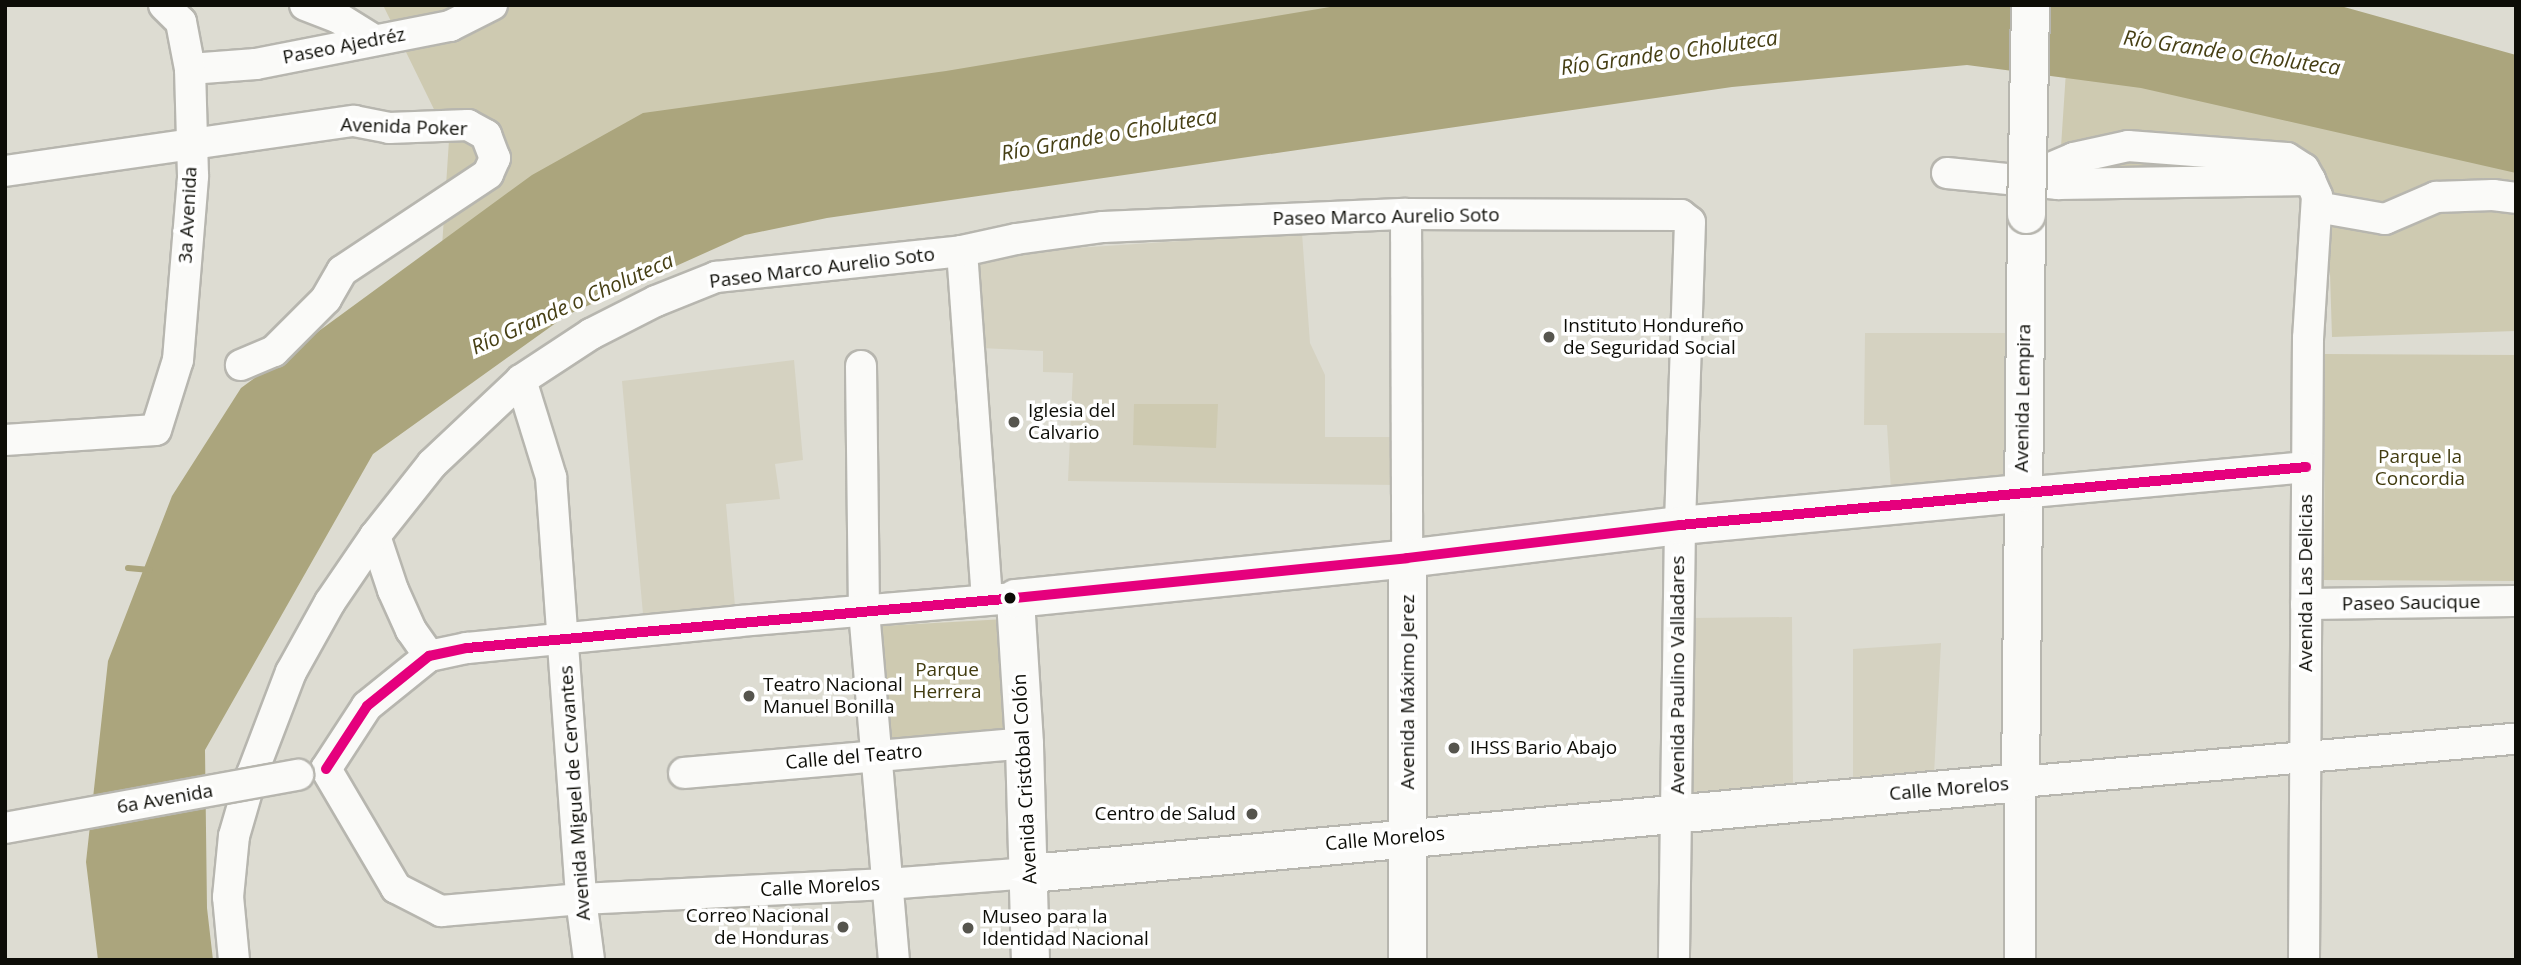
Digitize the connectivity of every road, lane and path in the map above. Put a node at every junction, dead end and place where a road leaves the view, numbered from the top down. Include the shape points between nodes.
1 (164, 5) edge
2 (305, 5) edge
3 (492, 5) edge
4 (2030, 5) edge
5 (374, 40) junction
6 (190, 69) junction
7 (190, 145) junction
8 (5, 171) edge
9 (1947, 173) dead end
10 (2314, 194) junction
11 (2028, 198) junction
12 (2516, 198) edge
13 (1406, 214) junction
14 (1690, 222) joint
15 (962, 251) junction
16 (241, 365) dead end
17 (861, 366) dead end
18 (521, 380) junction
19 (5, 440) edge
20 (2306, 467) junction
21 (2021, 493) junction
22 (1679, 525) junction
23 (375, 536) junction
24 (1408, 558) junction
25 (1001, 599) junction
26 (2516, 601) edge
27 (2306, 604) junction
28 (864, 611) junction
29 (564, 639) junction
30 (429, 656) junction
31 (2516, 739) edge
32 (1024, 743) junction
33 (878, 754) junction
34 (2307, 756) junction
35 (312, 772) junction
36 (684, 773) dead end
37 (2020, 782) junction
38 (1677, 814) junction
39 (5, 828) edge
40 (1409, 836) junction
41 (1030, 873) junction
42 (887, 884) junction
43 (580, 899) junction
44 (234, 960) edge
45 (589, 960) edge
46 (894, 960) edge
47 (1030, 960) edge
48 (1407, 960) edge
49 (1674, 960) edge
50 (2020, 960) edge
51 (2304, 960) edge

1 - 6 street, 3a Avenida via 181,22
2 - 5 street
3 - 5 street, Paseo Ajedréz via 450,26
4 - 11 main road, Avenida Lempira, bridge
5 - 6 street, Paseo Ajedréz via 256,64
6 - 7 street, 3a Avenida
7 - 8 street, Avenida Poker
7 - 16 street, Avenida Poker via 354,121 389,128 468,125 486,135 495,158 488,174 342,271 326,299 274,351
7 - 19 street, 3a Avenida via 193,177 178,360 156,430
9 - 11 street
10 - 11 street via 2058,184
10 - 12 street via 2385,219 2436,197
10 - 20 street, Avenida Las Delicias
11 - 21 main road, Avenida Lempira
13 - 14 street, Paseo Marco Aurelio Soto via 1681,215
13 - 15 street, Paseo Marco Aurelio Soto via 1103,227
13 - 24 street, Avenida Máximo Jerez
14 - 22 street, Avenida Paulino Valladares
15 - 18 street, Paseo Marco Aurelio Soto via 716,277 591,334
15 - 25 street, Avenida Cristóbal Colón
17 - 28 street
18 - 23 street, Paseo Marco Aurelio Soto via 432,464
18 - 29 street, Avenida Miguel de Cervantes via 551,477
20 - 21 street
20 - 27 street, Avenida Las Delicias
21 - 22 main road
21 - 37 main road, Avenida Lempira
22 - 24 main road
22 - 38 street, Avenida Paulino Valladares
23 - 30 street via 393,590
23 - 44 street, Paseo Marco Aurelio Soto via 330,602 291,672 252,774 234,836 228,897
24 - 25 main road
24 - 40 main road, Avenida Máximo Jerez
25 - 28 street
25 - 32 main road, Avenida Cristóbal Colón
26 - 27 street, Paseo Saucique
27 - 34 street, Avenida Las Delicias
28 - 29 street
28 - 33 street
29 - 30 street
29 - 43 street, Avenida Miguel de Cervantes
30 - 35 street via 367,706
31 - 34 street, Calle Morelos
32 - 33 street, Calle del Teatro
32 - 41 main road, Avenida Cristóbal Colón
33 - 36 street, Calle del Teatro
33 - 42 street
34 - 37 street, Calle Morelos
34 - 51 street, Avenida Las Delicias
35 - 39 street, 6a Avenida, bridge
35 - 43 street, Calle Morelos via 396,888 441,911
37 - 38 main road, Calle Morelos
37 - 50 street, Avenida Lempira
38 - 40 main road, Calle Morelos
38 - 49 street, Avenida Paulino Valladares
40 - 41 main road, Calle Morelos
40 - 48 main road, Avenida Máximo Jerez
41 - 42 street, Calle Morelos
41 - 47 main road, Avenida Cristóbal Colón
42 - 43 street, Calle Morelos
42 - 46 street
43 - 45 street, Avenida Miguel de Cervantes

